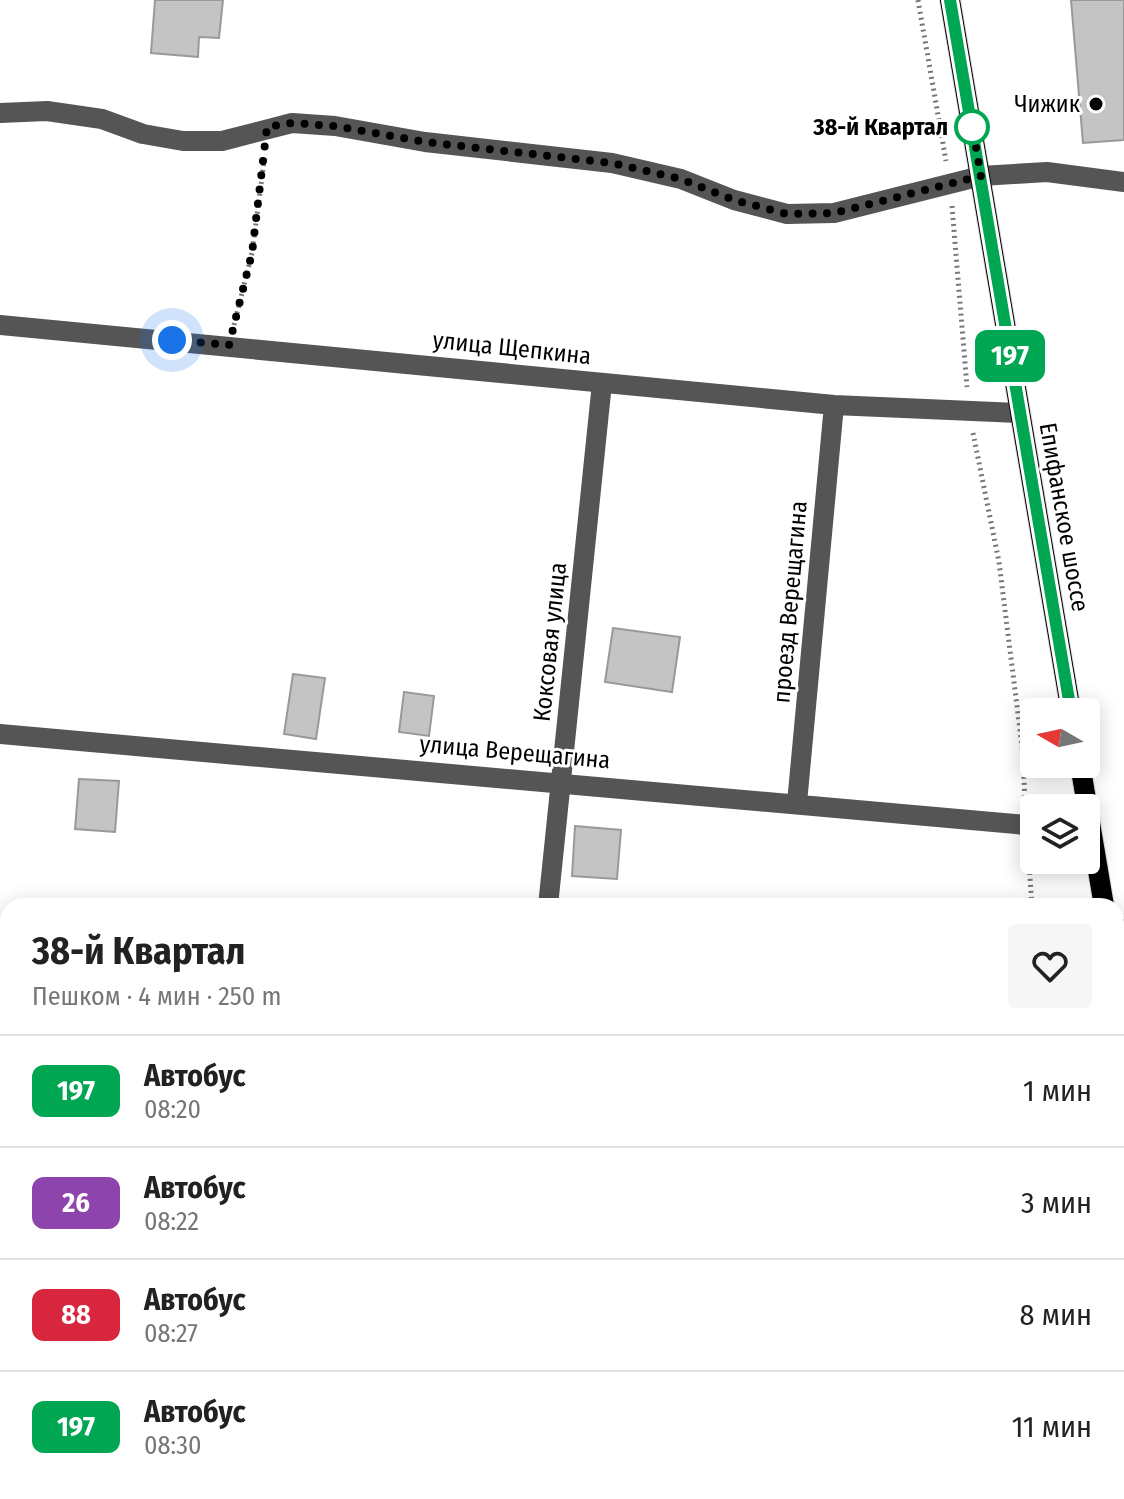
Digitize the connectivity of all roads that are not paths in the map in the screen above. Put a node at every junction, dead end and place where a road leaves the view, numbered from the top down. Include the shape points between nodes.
1 (950, 0) edge
2 (0, 113) edge
3 (981, 176) junction
4 (1124, 182) edge
5 (0, 325) edge
6 (602, 383) junction
7 (834, 405) junction
8 (1020, 413) junction
9 (1069, 698) edge
10 (0, 734) edge
11 (1082, 778) edge
12 (562, 782) junction
13 (797, 803) junction
14 (1020, 824) edge
15 (549, 898) edge
16 (1103, 898) edge

1 - 3 main road, Епифанское шоссе
2 - 3 street via 47,111 102,119 183,141 222,141 292,123 335,126 612,163 787,214 834,213
3 - 4 street via 1047,172
3 - 8 main road, Епифанское шоссе
5 - 6 street, улица Щепкина
6 - 7 street, улица Щепкина
6 - 12 street, Коксовая улица
7 - 8 street, улица Щепкина
7 - 13 street, проезд Верещагина
8 - 9 main road, Епифанское шоссе
10 - 12 street, улица Верещагина
11 - 16 main road
12 - 13 street, улица Верещагина
12 - 15 street, Коксовая улица
13 - 14 street, улица Верещагина

